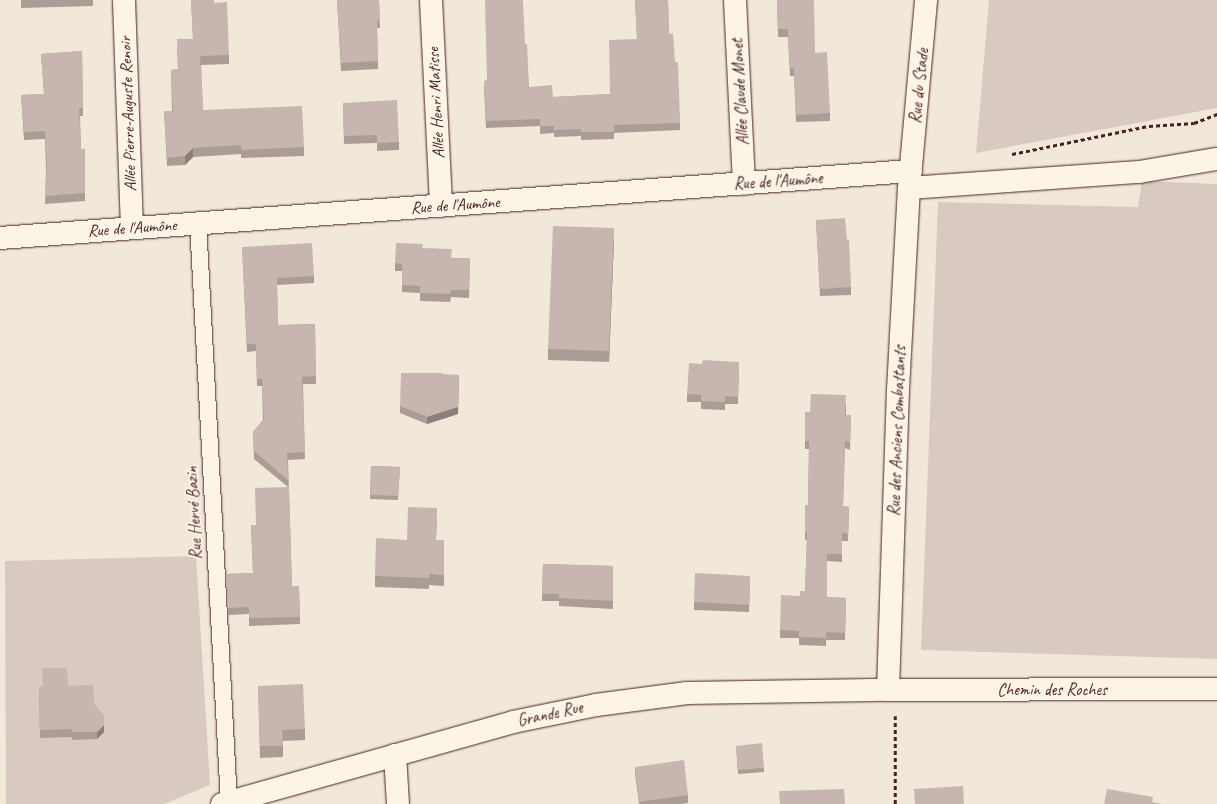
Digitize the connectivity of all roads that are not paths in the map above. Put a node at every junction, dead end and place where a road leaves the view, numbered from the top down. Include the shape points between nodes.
1 (124, 0) edge
2 (431, 0) edge
3 (735, 0) edge
4 (926, 0) edge
5 (1217, 158) edge
6 (910, 180) junction
7 (744, 184) junction
8 (440, 206) junction
9 (198, 223) junction
10 (132, 228) junction
11 (0, 238) edge
12 (1217, 689) edge
13 (888, 690) junction
14 (395, 755) junction
15 (226, 803) edge
16 (398, 804) edge

1 - 10 street, Allée Pierre-Auguste Renoir
2 - 8 street, Allée Henri Matisse
3 - 7 street, Allée Claude Monet
4 - 6 street, Rue du Stade
5 - 6 street, Rue de l'Aumône via 1139,172
6 - 7 street, Rue de l'Aumône
6 - 13 street, Rue des Anciens Combattants via 898,390
7 - 8 street, Rue de l'Aumône
8 - 9 street, Rue de l'Aumône
9 - 10 street, Rue de l'Aumône
9 - 15 lane, Rue Hervé Bazin
10 - 11 street, Rue de l'Aumône
12 - 13 street, Chemin des Roches
13 - 14 street, Grande Rue via 687,693 603,704 513,722
14 - 15 street, Grande Rue
14 - 16 street

